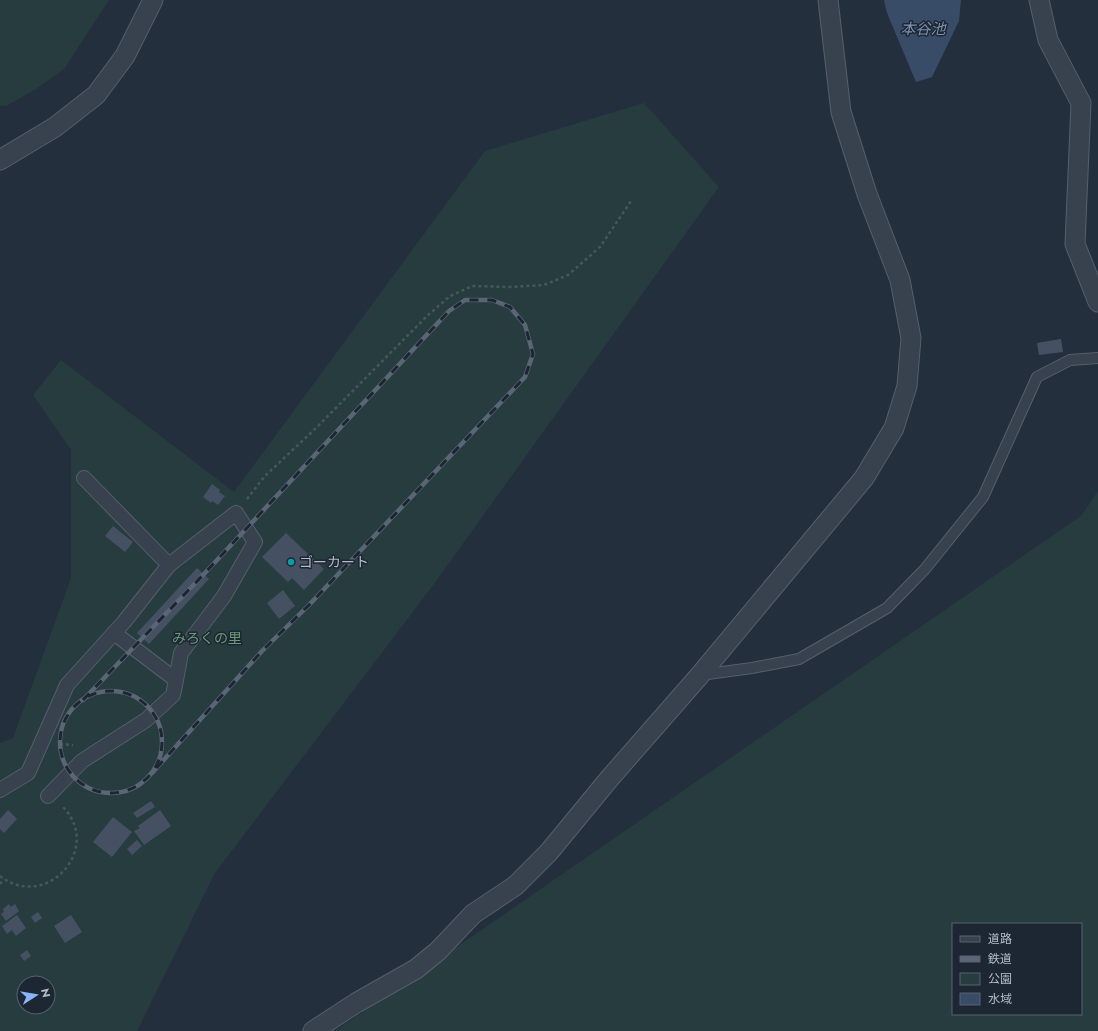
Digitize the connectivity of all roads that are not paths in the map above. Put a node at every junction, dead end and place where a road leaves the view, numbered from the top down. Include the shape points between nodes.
1 (153, 0) edge
2 (828, 0) edge
3 (1039, 0) edge
4 (0, 160) edge
5 (1098, 302) edge
6 (1098, 358) edge
7 (84, 478) dead end
8 (169, 565) junction
9 (114, 633) junction
10 (700, 676) junction
11 (176, 680) junction
12 (0, 790) edge
13 (48, 796) road end
14 (313, 1031) edge

1 - 4 street via 125,56 96,95 55,127
2 - 10 street via 841,112 867,194 900,280 911,338 907,386 894,428 864,478
3 - 5 street via 1048,40 1081,103 1074,244
6 - 10 lane via 1070,360 1037,377 982,497 925,569 887,608 799,659
7 - 8 street
8 - 9 street
8 - 11 street via 236,513 255,542 224,596 181,653
9 - 11 street
9 - 12 street via 67,685 28,773
10 - 14 street via 549,852 515,886 473,914 438,951 416,969
11 - 13 street via 173,695 146,720 82,761

